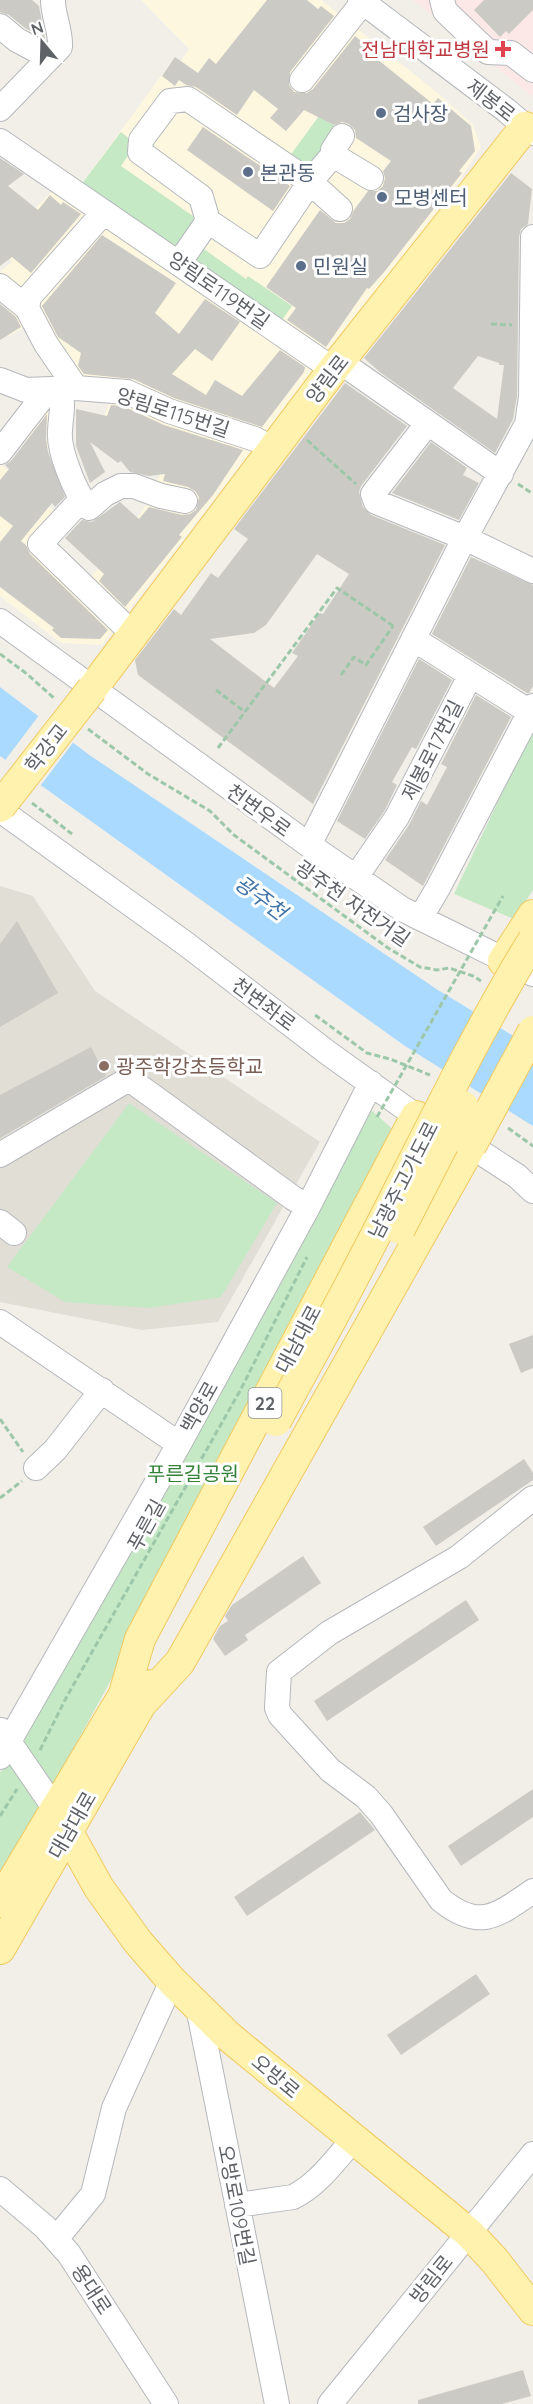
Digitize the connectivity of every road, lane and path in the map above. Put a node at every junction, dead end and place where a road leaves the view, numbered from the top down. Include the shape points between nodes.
1 (53, 0) edge
2 (442, 0) edge
3 (373, 4) edge
4 (0, 26) edge
5 (49, 57) junction
6 (533, 70) edge
7 (302, 80) dead end
8 (0, 110) edge
9 (529, 130) edge
10 (0, 141) edge
11 (371, 178) dead end
12 (310, 182) junction
13 (340, 209) dead end
14 (104, 212) junction
15 (208, 221) junction
16 (533, 237) edge
17 (179, 262) junction
18 (0, 286) edge
19 (27, 308) junction
20 (335, 367) junction
21 (0, 380) edge
22 (61, 389) junction
23 (427, 424) junction
24 (291, 425) junction
25 (273, 449) junction
26 (0, 452) edge
27 (501, 474) junction
28 (373, 494) junction
29 (81, 500) junction
30 (185, 501) dead end
31 (465, 538) junction
32 (533, 571) edge
33 (0, 621) edge
34 (393, 626) junction
35 (134, 634) junction
36 (415, 640) junction
37 (0, 654) edge
38 (341, 675) dead end
39 (470, 676) junction
40 (92, 689) junction
41 (216, 690) dead end
42 (62, 705) dead end
43 (532, 709) edge
44 (245, 712) junction
45 (80, 721) dead end
46 (218, 748) dead end
47 (9, 806) edge
48 (73, 835) dead end
49 (309, 845) junction
50 (356, 877) junction
51 (503, 897) dead end
52 (533, 915) edge
53 (420, 917) junction
54 (533, 940) edge
55 (493, 971) junction
56 (533, 975) edge
57 (312, 1012) dead end
58 (533, 1030) edge
59 (431, 1076) dead end
60 (371, 1083) junction
61 (416, 1116) junction
62 (377, 1117) dead end
63 (506, 1127) dead end
64 (471, 1146) junction
65 (533, 1146) edge
66 (0, 1155) edge
67 (533, 1191) edge
68 (308, 1207) junction
69 (309, 1253) dead end
70 (0, 1322) edge
71 (102, 1390) junction
72 (282, 1426) junction
73 (179, 1444) junction
74 (36, 1468) dead end
75 (533, 1498) edge
76 (134, 1698) junction
77 (3, 1742) edge
78 (29, 1771) junction
79 (0, 1816) edge
80 (61, 1822) junction
81 (533, 1892) edge
82 (0, 1902) edge
83 (0, 1949) edge
84 (172, 1981) junction
85 (198, 2007) junction
86 (353, 2140) junction
87 (533, 2154) edge
88 (0, 2189) edge
89 (237, 2205) junction
90 (469, 2233) junction
91 (56, 2239) junction
92 (533, 2310) edge
93 (166, 2404) edge
94 (277, 2404) edge
95 (330, 2404) edge

1 - 5 street via 61,33 60,47
2 - 6 street via 445,11 488,52 512,53
3 - 7 street, 제봉로
3 - 9 street, 제봉로
4 - 5 street
5 - 8 street
9 - 20 main road, 양림로
10 - 14 street, 양림로119번길
11 - 12 street via 338,146
12 - 13 street
12 - 15 street via 260,256
12 - 15 street via 188,99 170,101 141,140 140,152 201,197
14 - 17 street, 양림로119번길
14 - 19 street via 30,297
15 - 17 street
16 - 27 street via 531,397 527,424
17 - 20 street, 양림로119번길
18 - 19 street
19 - 22 street via 46,344
20 - 23 street via 350,368
20 - 24 main road, 양림로
21 - 22 street, 양림로115번길 via 26,390
22 - 25 street, 양림로115번길 via 127,392
22 - 26 street
22 - 29 street via 64,408 60,441
23 - 27 street
23 - 28 street
24 - 25 main road, 양림로
24 - 28 path via 342,473
25 - 35 main road, 양림로
27 - 31 street
28 - 31 street via 375,502
29 - 30 street via 89,508 105,494 128,486
29 - 35 street via 40,544
31 - 32 street
31 - 36 street
33 - 40 street, 천변우로
34 - 36 path
34 - 38 path via 366,665 354,657
34 - 44 path via 337,588
35 - 40 main road, 양림로
36 - 39 street, 제봉로17번길
36 - 49 street
37 - 42 path
39 - 43 street
39 - 50 street, 제봉로17번길 via 397,817
40 - 47 main road, 학강교, bridge
40 - 49 street, 천변우로
41 - 44 path
43 - 53 street
44 - 46 path
45 - 55 path, 광주천 자전거길 via 148,774 210,811 234,835 388,948 420,967 449,968 474,976
47 - 48 path
47 - 60 street, 천변좌로
49 - 50 street, 천변우로
50 - 53 street, 천변우로
51 - 62 path, bridge
52 - 55 main road, 22
53 - 55 street, 천변우로
54 - 72 main road, 남광주고가도로, bridge via 453,1080
55 - 56 street, 천변우로
55 - 61 main road, 22
56 - 72 main road, 남광주고가도로, bridge via 400,1229
57 - 59 path via 367,1053
58 - 64 main road, 22, bridge
60 - 61 street, 천변좌로
60 - 68 street, 백양로
61 - 64 street, 천변좌로
61 - 76 main road, 대남대로 / 22 via 140,1639
63 - 65 path
64 - 67 street, 천변좌로
64 - 76 main road, 대남대로 / 22 via 180,1662
66 - 68 street via 129,1078
68 - 73 street, 백양로
69 - 78 path, 푸른길 via 240,1389
70 - 71 street
71 - 73 street
71 - 74 street
72 - 76 main road, 대남대로
73 - 77 street, 백양로
75 - 81 street via 459,1557 329,1633 279,1672 277,1708 330,1770 366,1797 381,1814 441,1900 452,1909 470,1917 487,1917
76 - 80 main road, 대남대로 / 22
77 - 78 street
78 - 79 path, 푸른길
78 - 80 street
80 - 82 main road, 대남대로 / 22
80 - 83 main road, 대남대로 / 22
80 - 84 main road, 오방로 via 106,1898
84 - 85 main road, 오방로
84 - 91 street via 114,2108 93,2194
85 - 86 main road, 오방로
85 - 89 street, 오방로109번길
86 - 89 street via 326,2170 293,2197
86 - 90 main road, 오방로
87 - 90 street, 방림로
88 - 91 street, 용대로
89 - 94 street, 오방로109번길
90 - 92 main road, 오방로
90 - 95 street, 방림로
91 - 93 street, 용대로 via 86,2278

